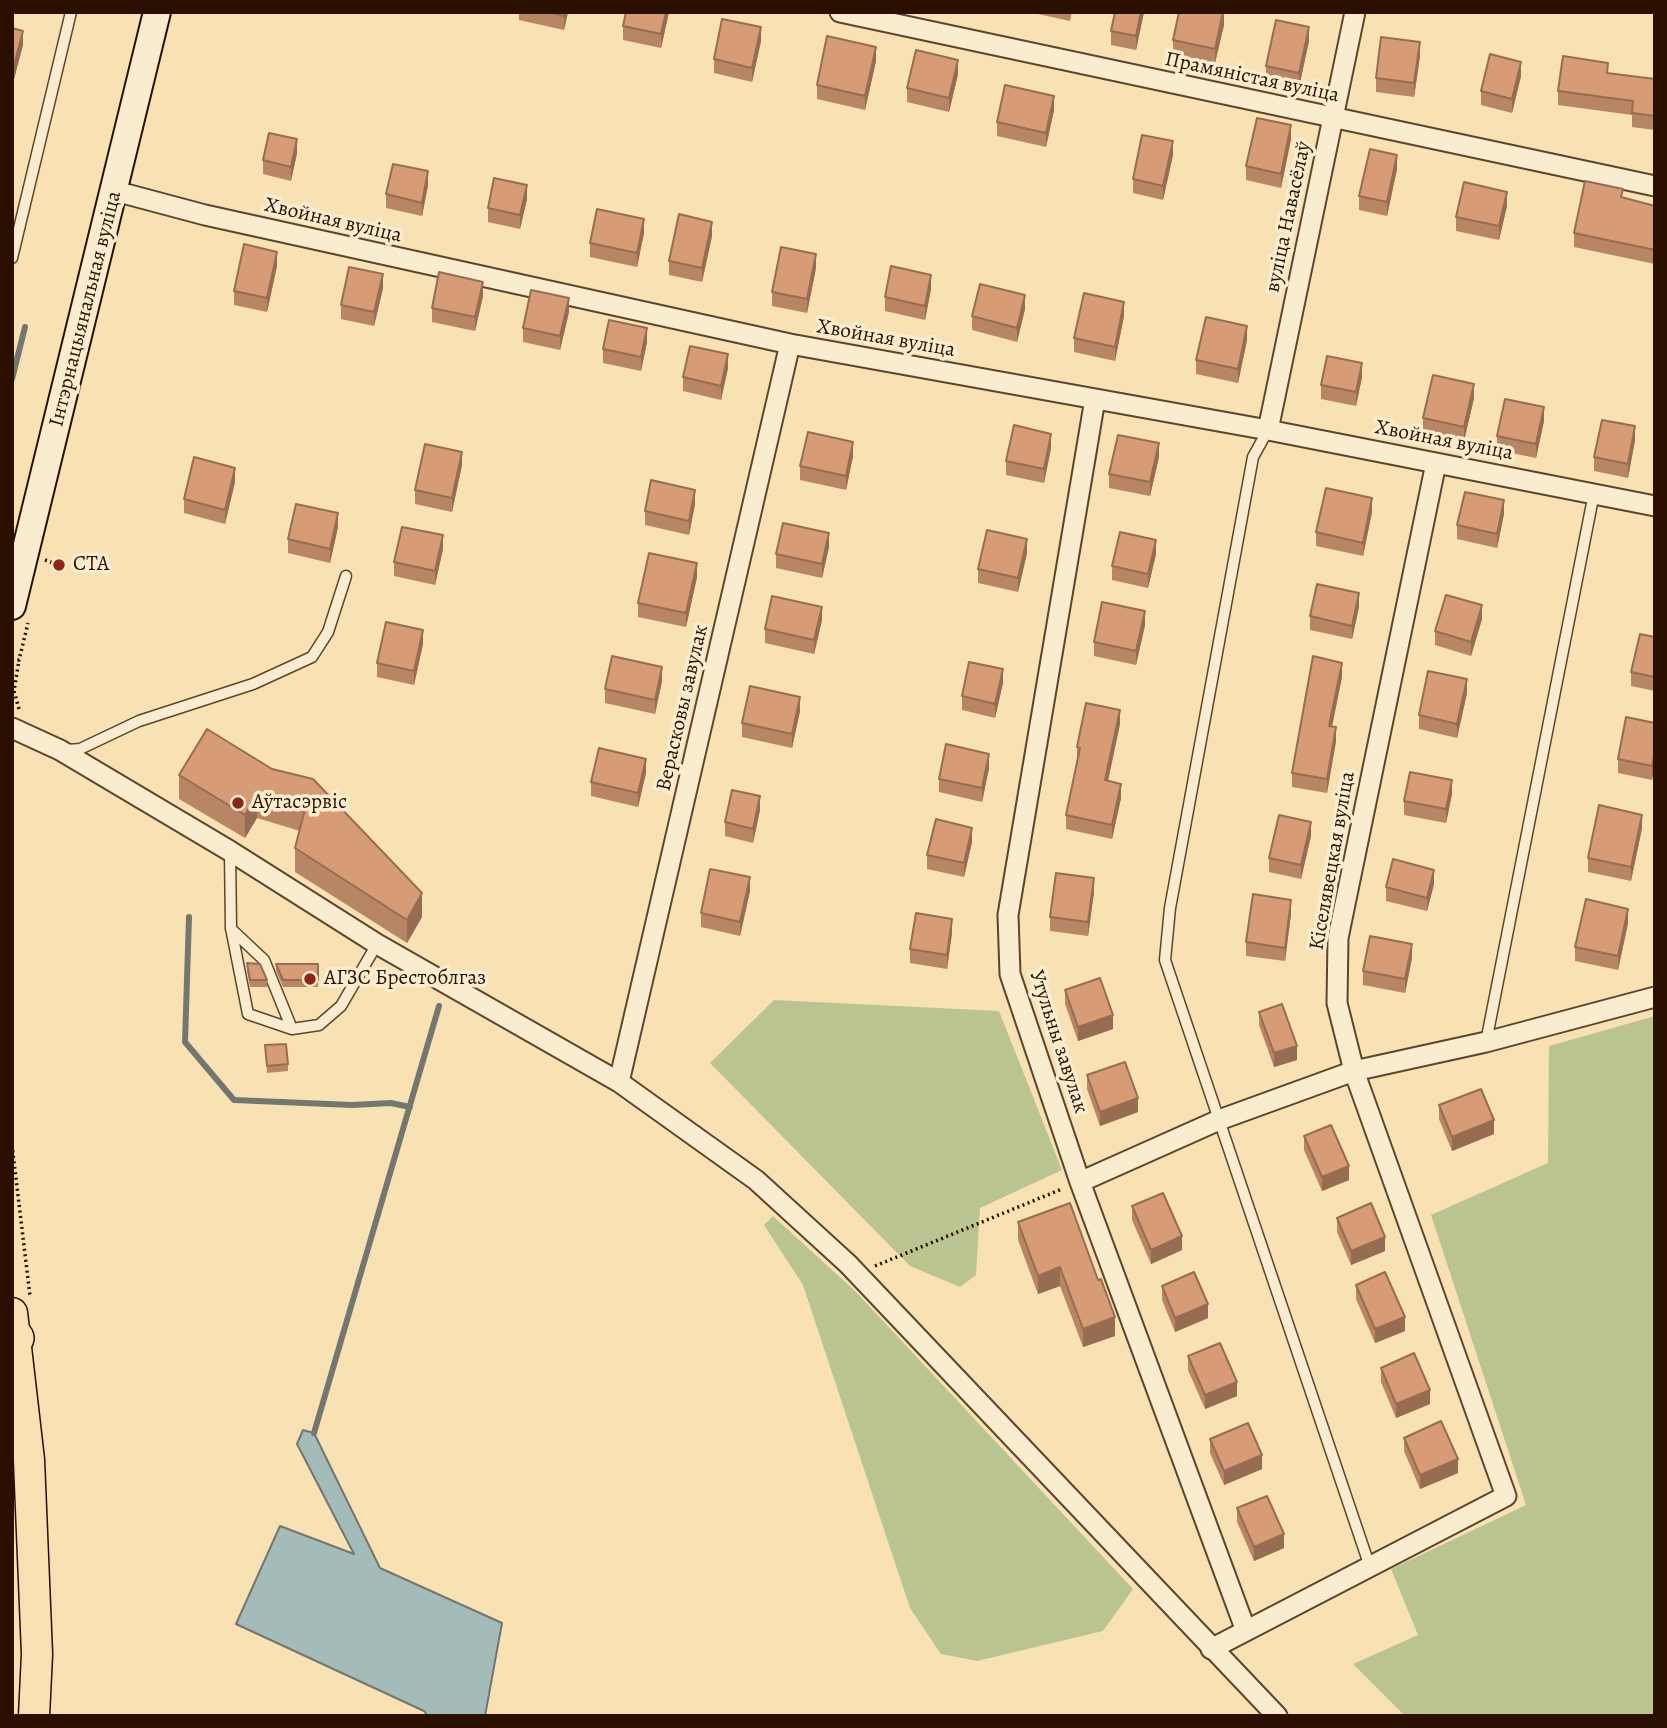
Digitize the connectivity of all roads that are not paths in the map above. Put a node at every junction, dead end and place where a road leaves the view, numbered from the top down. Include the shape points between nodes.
1 (71, 12) edge
2 (157, 12) edge
3 (841, 12) edge
4 (1355, 12) edge
5 (1333, 118) junction
6 (1655, 186) edge
7 (115, 191) junction
8 (12, 258) edge
9 (790, 344) junction
10 (1095, 399) junction
11 (1268, 430) junction
12 (1436, 463) junction
13 (1595, 493) junction
14 (1655, 506) edge
15 (346, 576) dead end
16 (12, 606) edge
17 (12, 728) edge
18 (60, 750) junction
19 (230, 851) junction
20 (231, 928) junction
21 (377, 944) junction
22 (1655, 997) edge
23 (292, 1029) junction
24 (1486, 1042) junction
25 (1354, 1071) junction
26 (619, 1082) junction
27 (1219, 1120) junction
28 (1080, 1182) junction
29 (13, 1328) edge
30 (1370, 1568) junction
31 (1247, 1631) junction
32 (1212, 1649) junction
33 (34, 1716) edge
34 (1277, 1716) edge

1 - 8 lane
2 - 7 main road, Інтэрнацыянальная вуліца
3 - 5 street, Прамяністая вуліца
4 - 5 street, вуліца Навасёлаў
5 - 6 street, Прамяністая вуліца
5 - 11 street, вуліца Навасёлаў
7 - 9 street, Хвойная вуліца via 232,222
7 - 16 main road, Інтэрнацыянальная вуліца
9 - 10 street, Хвойная вуліца
9 - 26 street, Верасковы завулак
10 - 11 street, Хвойная вуліца
10 - 28 street, Утульны завулак via 1008,915 1010,974
11 - 12 street, Хвойная вуліца
11 - 27 lane via 1252,457 1170,908 1166,960
12 - 13 street, Хвойная вуліца
12 - 25 street, Кіселявецкая вуліца via 1338,938 1337,1003
13 - 14 street, Хвойная вуліца
13 - 24 lane
15 - 18 lane via 328,632 312,657 253,684 139,721 80,749
17 - 18 street
18 - 19 street
19 - 20 lane
19 - 21 street
20 - 23 lane via 264,960
20 - 23 lane via 248,1014
21 - 23 lane via 341,1006 319,1025
21 - 26 street
22 - 24 street
24 - 25 street
25 - 27 street
25 - 30 street, Кіселявецкая вуліца via 1506,1496
26 - 32 street via 756,1180 857,1274
27 - 28 street
27 - 30 lane
28 - 31 street, Утульны завулак
29 - 33 main road via 29,1460 37,1654
30 - 31 street
31 - 32 street
32 - 34 street

